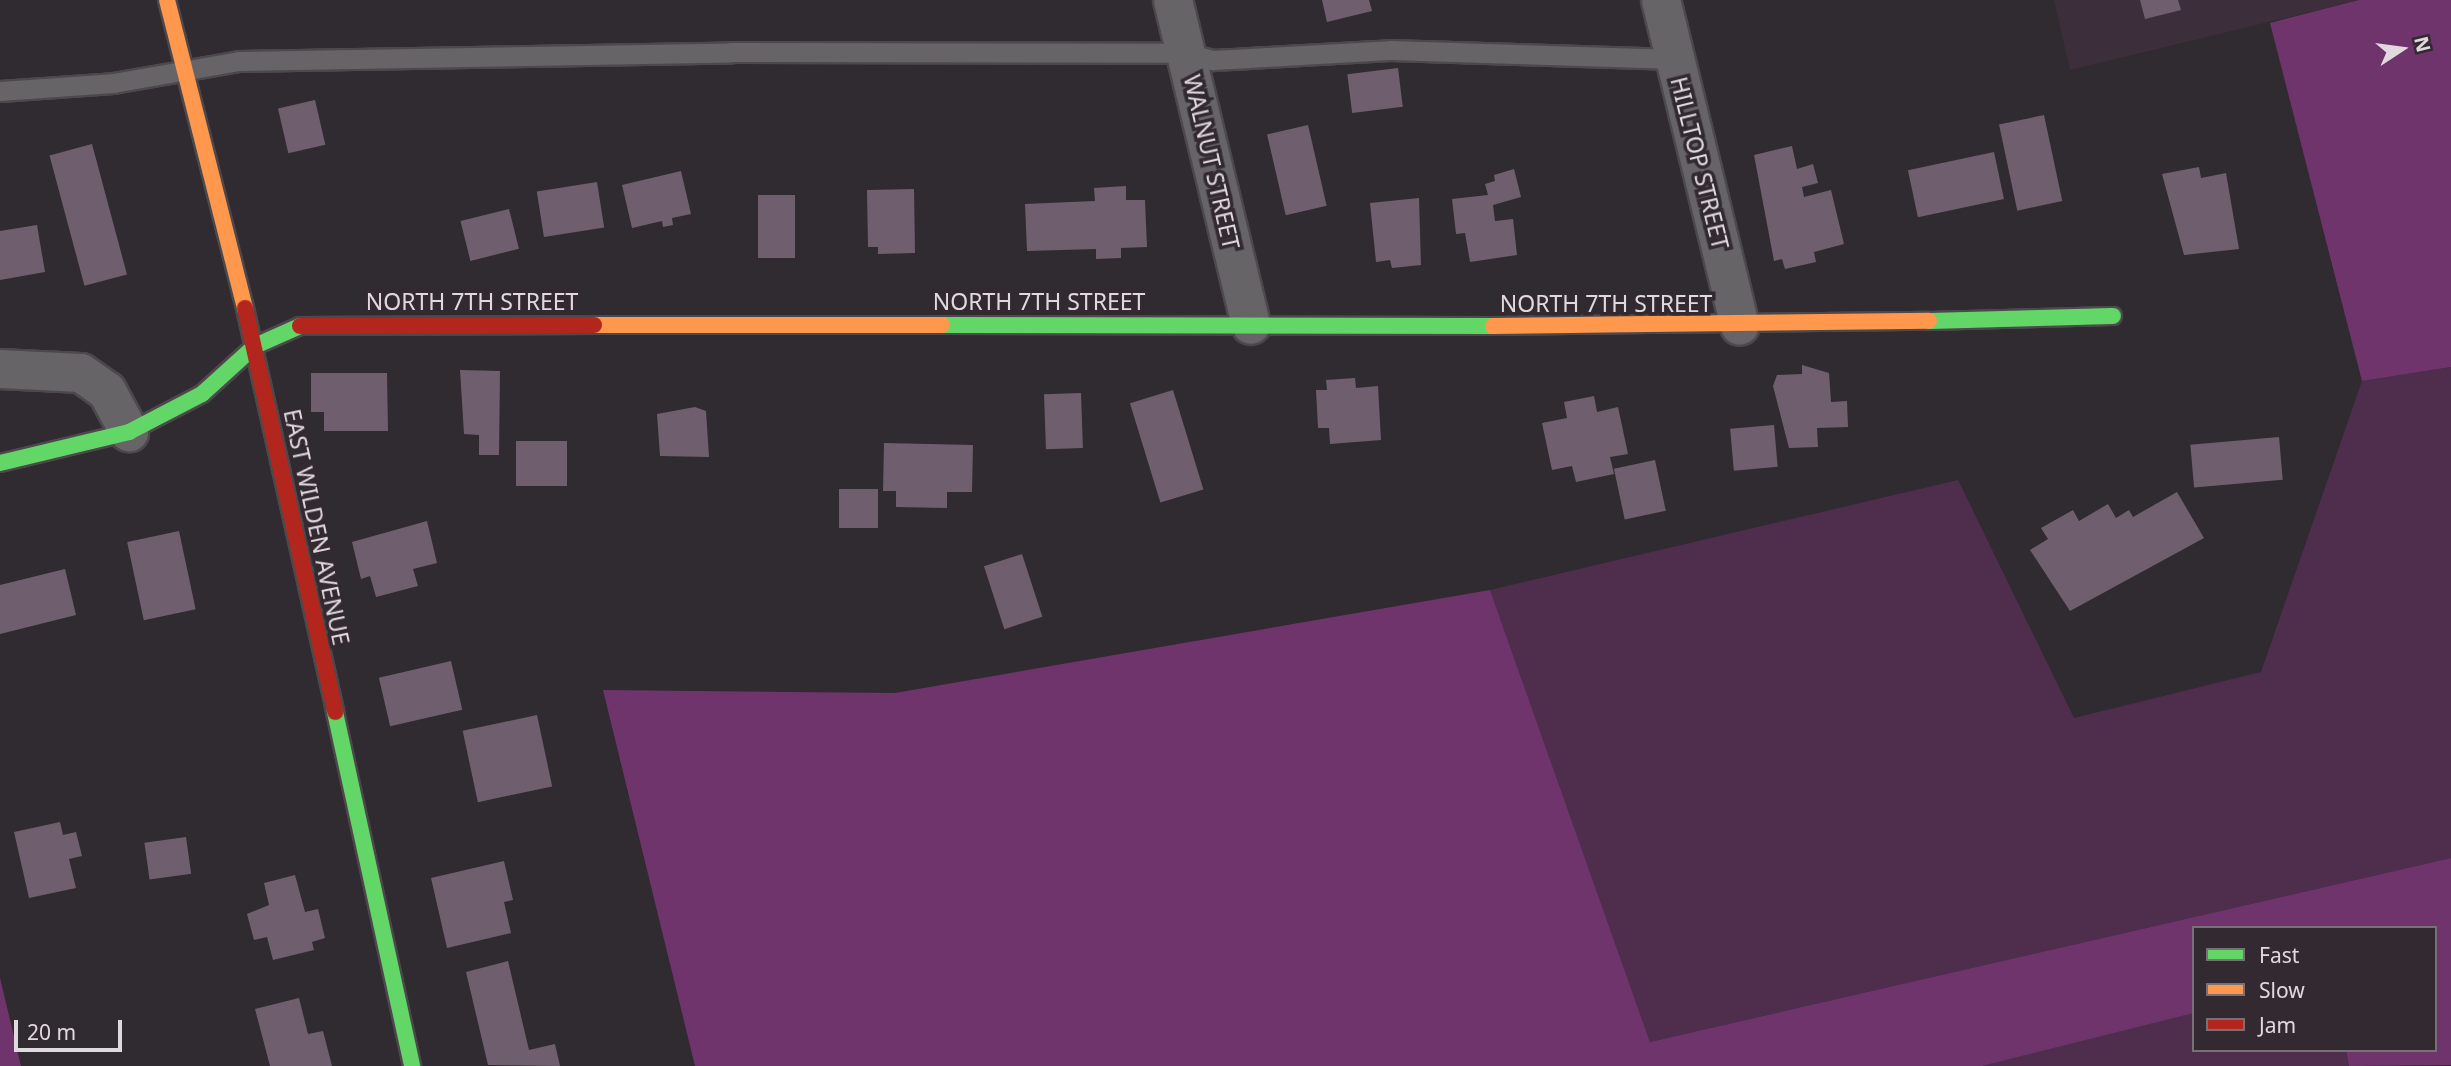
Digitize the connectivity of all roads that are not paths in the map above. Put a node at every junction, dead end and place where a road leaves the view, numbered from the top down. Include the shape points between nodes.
1 (167, 0) edge
2 (1173, 0) edge
3 (1661, 0) edge
4 (1186, 53) junction
5 (1675, 59) junction
6 (186, 68) junction
7 (0, 91) edge
8 (2113, 316) dead end
9 (1251, 325) junction
10 (1740, 326) junction
11 (255, 346) junction
12 (0, 369) edge
13 (129, 432) junction
14 (0, 463) edge
15 (412, 1066) edge

1 - 6 street, EAST WILDEN AVENUE
2 - 4 street, WALNUT STREET
3 - 5 street, HILLTOP STREET
4 - 5 lane via 1213,60 1390,50
4 - 6 lane via 717,52 239,61
4 - 9 street, WALNUT STREET
5 - 10 street, HILLTOP STREET
6 - 7 lane via 113,83
6 - 11 street, EAST WILDEN AVENUE
8 - 10 street, NORTH 7TH STREET
9 - 10 street, NORTH 7TH STREET
9 - 11 street, NORTH 7TH STREET via 302,325
11 - 13 street, NORTH 7TH STREET via 202,394
11 - 15 street, EAST WILDEN AVENUE
12 - 13 street via 81,373 107,391
13 - 14 street, NORTH 7TH STREET

